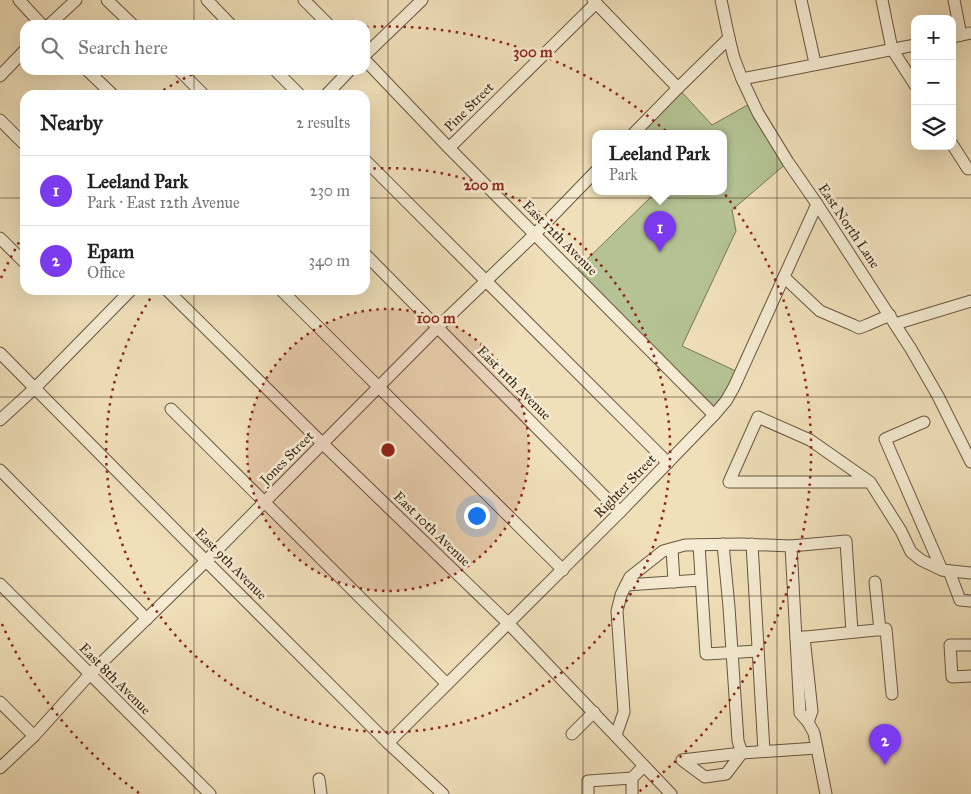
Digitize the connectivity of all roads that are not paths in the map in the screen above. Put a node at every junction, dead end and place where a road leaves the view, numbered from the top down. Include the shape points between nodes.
1 (19, 0) edge
2 (76, 0) edge
3 (108, 0) edge
4 (207, 0) edge
5 (304, 0) edge
6 (422, 0) edge
7 (721, 0) edge
8 (801, 0) edge
9 (882, 0) edge
10 (954, 0) edge
11 (594, 2) edge
12 (37, 20) edge
13 (54, 20) edge
14 (128, 20) edge
15 (226, 20) edge
16 (324, 20) edge
17 (962, 35) edge
18 (729, 38) junction
19 (911, 45) edge
20 (892, 49) junction
21 (370, 50) edge
22 (20, 55) edge
23 (815, 63) junction
24 (370, 65) edge
25 (92, 75) edge
26 (184, 75) edge
27 (281, 75) edge
28 (345, 75) edge
29 (0, 76) edge
30 (742, 78) junction
31 (911, 79) edge
32 (678, 88) junction
33 (108, 90) edge
34 (199, 90) edge
35 (295, 90) edge
36 (331, 90) edge
37 (0, 120) edge
38 (637, 130) edge
39 (20, 140) edge
40 (449, 148) junction
41 (956, 150) edge
42 (370, 165) edge
43 (968, 169) dead end
44 (592, 175) edge
45 (817, 204) junction
46 (535, 234) junction
47 (0, 238) edge
48 (20, 259) edge
49 (370, 259) edge
50 (784, 277) junction
51 (486, 281) junction
52 (126, 295) edge
53 (173, 295) edge
54 (286, 295) edge
55 (971, 301) edge
56 (892, 320) junction
57 (438, 328) junction
58 (0, 353) edge
59 (380, 386) junction
60 (35, 388) junction
61 (172, 409) dead end
62 (714, 415) junction
63 (0, 420) edge
64 (924, 422) dead end
65 (322, 443) junction
66 (971, 462) edge
67 (668, 463) junction
68 (0, 470) edge
69 (870, 482) junction
70 (264, 502) junction
71 (620, 512) junction
72 (723, 544) junction
73 (752, 544) junction
74 (699, 545) junction
75 (791, 546) junction
76 (672, 549) junction
77 (206, 561) junction
78 (563, 570) junction
79 (946, 570) junction
80 (971, 574) edge
81 (701, 580) junction
82 (674, 582) junction
83 (875, 582) dead end
84 (0, 584) edge
85 (626, 585) junction
86 (971, 601) edge
87 (147, 618) junction
88 (508, 623) junction
89 (880, 630) junction
90 (852, 632) junction
91 (800, 637) junction
92 (971, 645) edge
93 (758, 651) junction
94 (732, 652) junction
95 (90, 674) junction
96 (971, 676) edge
97 (447, 684) junction
98 (892, 694) dead end
99 (0, 702) edge
100 (594, 712) junction
101 (572, 734) dead end
102 (616, 735) junction
103 (34, 736) junction
104 (388, 742) junction
105 (816, 748) junction
106 (764, 751) junction
107 (644, 766) junction
108 (0, 768) edge
109 (632, 778) junction
110 (319, 779) dead end
111 (210, 794) edge
112 (321, 794) edge
113 (443, 794) edge
114 (588, 794) edge
115 (632, 794) edge
116 (671, 794) edge
117 (826, 794) edge

1 - 12 street
2 - 13 street
3 - 14 street
4 - 15 street
5 - 16 street
6 - 21 street
7 - 18 street, East North Lane
8 - 23 street
9 - 20 street
10 - 17 street
11 - 32 street
11 - 40 street, Pine Street
18 - 30 street, East North Lane
18 - 32 street
19 - 20 street
20 - 23 street
20 - 31 street
22 - 29 street
23 - 30 street
24 - 40 street, East 12th Avenue
25 - 33 street
26 - 34 street
27 - 35 street
28 - 36 street
30 - 45 street, East North Lane via 758,113
32 - 38 street
37 - 39 street
40 - 46 street, East 12th Avenue
41 - 43 street
42 - 51 street
44 - 46 street, Jones Street
45 - 50 street, Righter Street
45 - 56 street, East North Lane
46 - 51 street, Jones Street
46 - 62 street, East 12th Avenue
47 - 48 street
49 - 57 street, East 11th Avenue
50 - 56 street via 820,311 859,328
50 - 62 street, Righter Street via 734,387
51 - 57 street, Jones Street
51 - 67 street
52 - 60 street
53 - 65 street, East 10th Avenue
54 - 59 street
55 - 56 street
56 - 66 street, East North Lane via 938,396
57 - 59 street, Jones Street
57 - 71 street, East 11th Avenue
58 - 60 street, East 9th Avenue
59 - 65 street, Jones Street
59 - 78 street
60 - 63 street
60 - 77 street, East 9th Avenue
61 - 70 street
62 - 67 street, Righter Street
64 - 79 street via 885,439
65 - 70 street, Jones Street
65 - 88 street, East 10th Avenue
67 - 71 street, Righter Street
68 - 87 street
69 - 69 street via 810,440 758,417 728,482
69 - 79 street via 911,552
70 - 77 street, Jones Street
70 - 97 street
71 - 78 street, Righter Street
72 - 73 street
72 - 74 street
72 - 94 street
73 - 75 street
73 - 93 street
74 - 76 street
74 - 81 street
75 - 90 street via 846,541
75 - 91 street
76 - 82 street
76 - 85 street via 663,551 636,572
77 - 87 street, Jones Street
77 - 104 street, East 9th Avenue
78 - 88 street, Righter Street
79 - 80 street
79 - 86 street via 960,600
81 - 82 street
81 - 94 street via 706,654
82 - 85 street
83 - 89 street
84 - 95 street, East 8th Avenue
85 - 102 street via 617,611 624,712
87 - 95 street, Jones Street
88 - 97 street, Righter Street
88 - 100 street, East 10th Avenue
89 - 90 street
89 - 98 street via 886,629
90 - 91 street
91 - 105 street via 812,711 808,722
92 - 96 street via 950,645 952,678
93 - 94 street
93 - 106 street
94 - 106 street via 738,741 742,753
95 - 103 street, Jones Street
95 - 111 street, East 8th Avenue
97 - 104 street, Righter Street
99 - 103 street
100 - 101 street
100 - 102 street, East 10th Avenue
102 - 107 street, East 10th Avenue
103 - 108 street, Jones Street
104 - 113 street, East 9th Avenue
105 - 106 street
105 - 117 street
107 - 109 street
107 - 116 street, East 10th Avenue
109 - 114 street via 588,781
109 - 115 street
110 - 112 street

